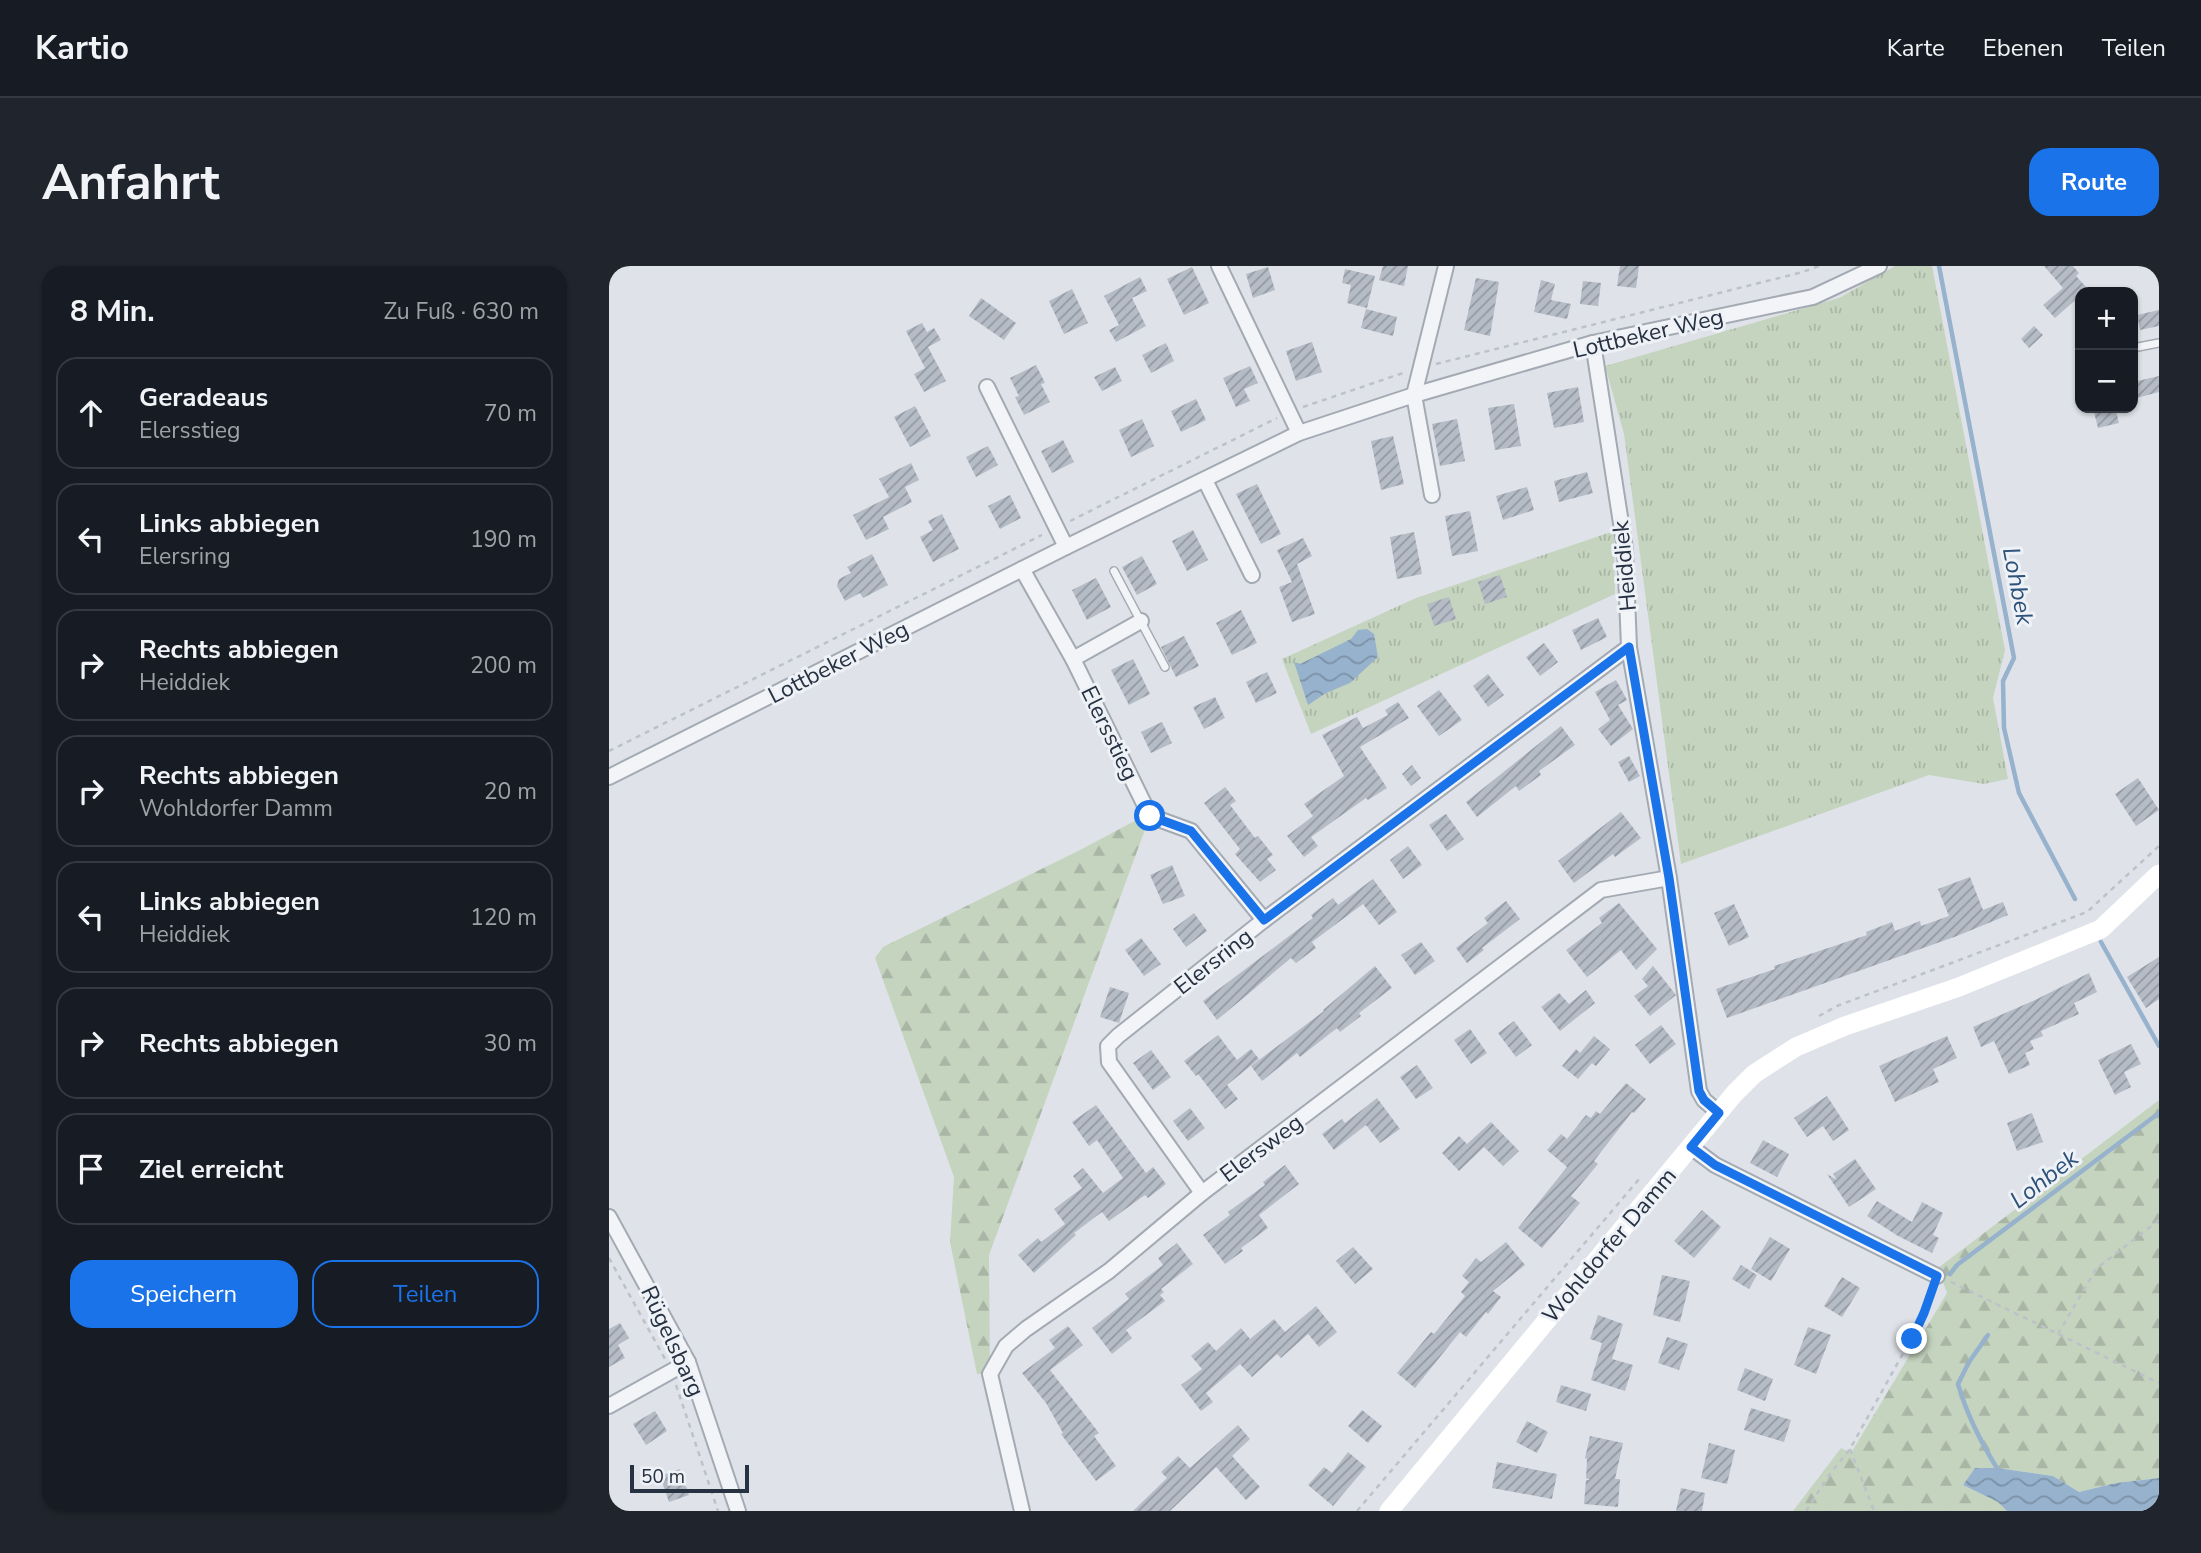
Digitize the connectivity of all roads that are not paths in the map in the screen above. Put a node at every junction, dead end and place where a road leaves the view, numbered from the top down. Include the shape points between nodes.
1 (1219, 266) edge
2 (1446, 266) edge
3 (1879, 266) edge
4 (1593, 343) junction
5 (2159, 343) edge
6 (2138, 347) edge
7 (986, 387) dead end
8 (1415, 395) junction
9 (1299, 433) junction
10 (1205, 480) junction
11 (1432, 495) dead end
12 (1066, 547) junction
13 (1023, 569) junction
14 (1114, 571) dead end
15 (1252, 575) dead end
16 (1140, 621) junction
17 (1629, 647) junction
18 (1073, 659) junction
19 (1165, 667) dead end
20 (609, 777) edge
21 (2159, 874) edge
22 (1669, 878) junction
23 (1264, 920) junction
24 (1719, 1113) junction
25 (1691, 1147) junction
26 (1202, 1193) junction
27 (609, 1217) edge
28 (1937, 1276) road end
29 (688, 1362) junction
30 (609, 1406) edge
31 (738, 1511) edge
32 (1022, 1511) edge
33 (1389, 1511) edge

1 - 9 street
2 - 8 street
3 - 4 street, Lottbeker Weg via 1814,297
4 - 8 street, Lottbeker Weg
4 - 17 street, Heiddiek via 1625,549
5 - 6 lane
7 - 12 street
8 - 9 street, Lottbeker Weg
8 - 11 street
9 - 10 street, Lottbeker Weg
10 - 12 street, Lottbeker Weg
10 - 15 street
12 - 13 street, Lottbeker Weg
13 - 18 street, Elersstieg
13 - 20 street, Lottbeker Weg
14 - 16 lane
16 - 18 street, Elersstieg
16 - 19 lane
17 - 22 street, Heiddiek
17 - 23 street, Elersring
18 - 23 street, Elersstieg via 1150,816 1191,831
21 - 24 street, Wohldorfer Damm via 2101,929 1796,1047 1754,1074
22 - 24 street, Heiddiek via 1699,1091
22 - 26 street, Elersweg via 1601,890
23 - 26 street, Elersring via 1108,1046 1109,1062
24 - 25 street, Wohldorfer Damm
25 - 28 street via 1715,1165
25 - 33 street, Wohldorfer Damm
26 - 32 street, Elersweg via 1006,1346 990,1374
27 - 29 street, Rügelsbarg
29 - 30 street
29 - 31 street, Rügelsbarg

